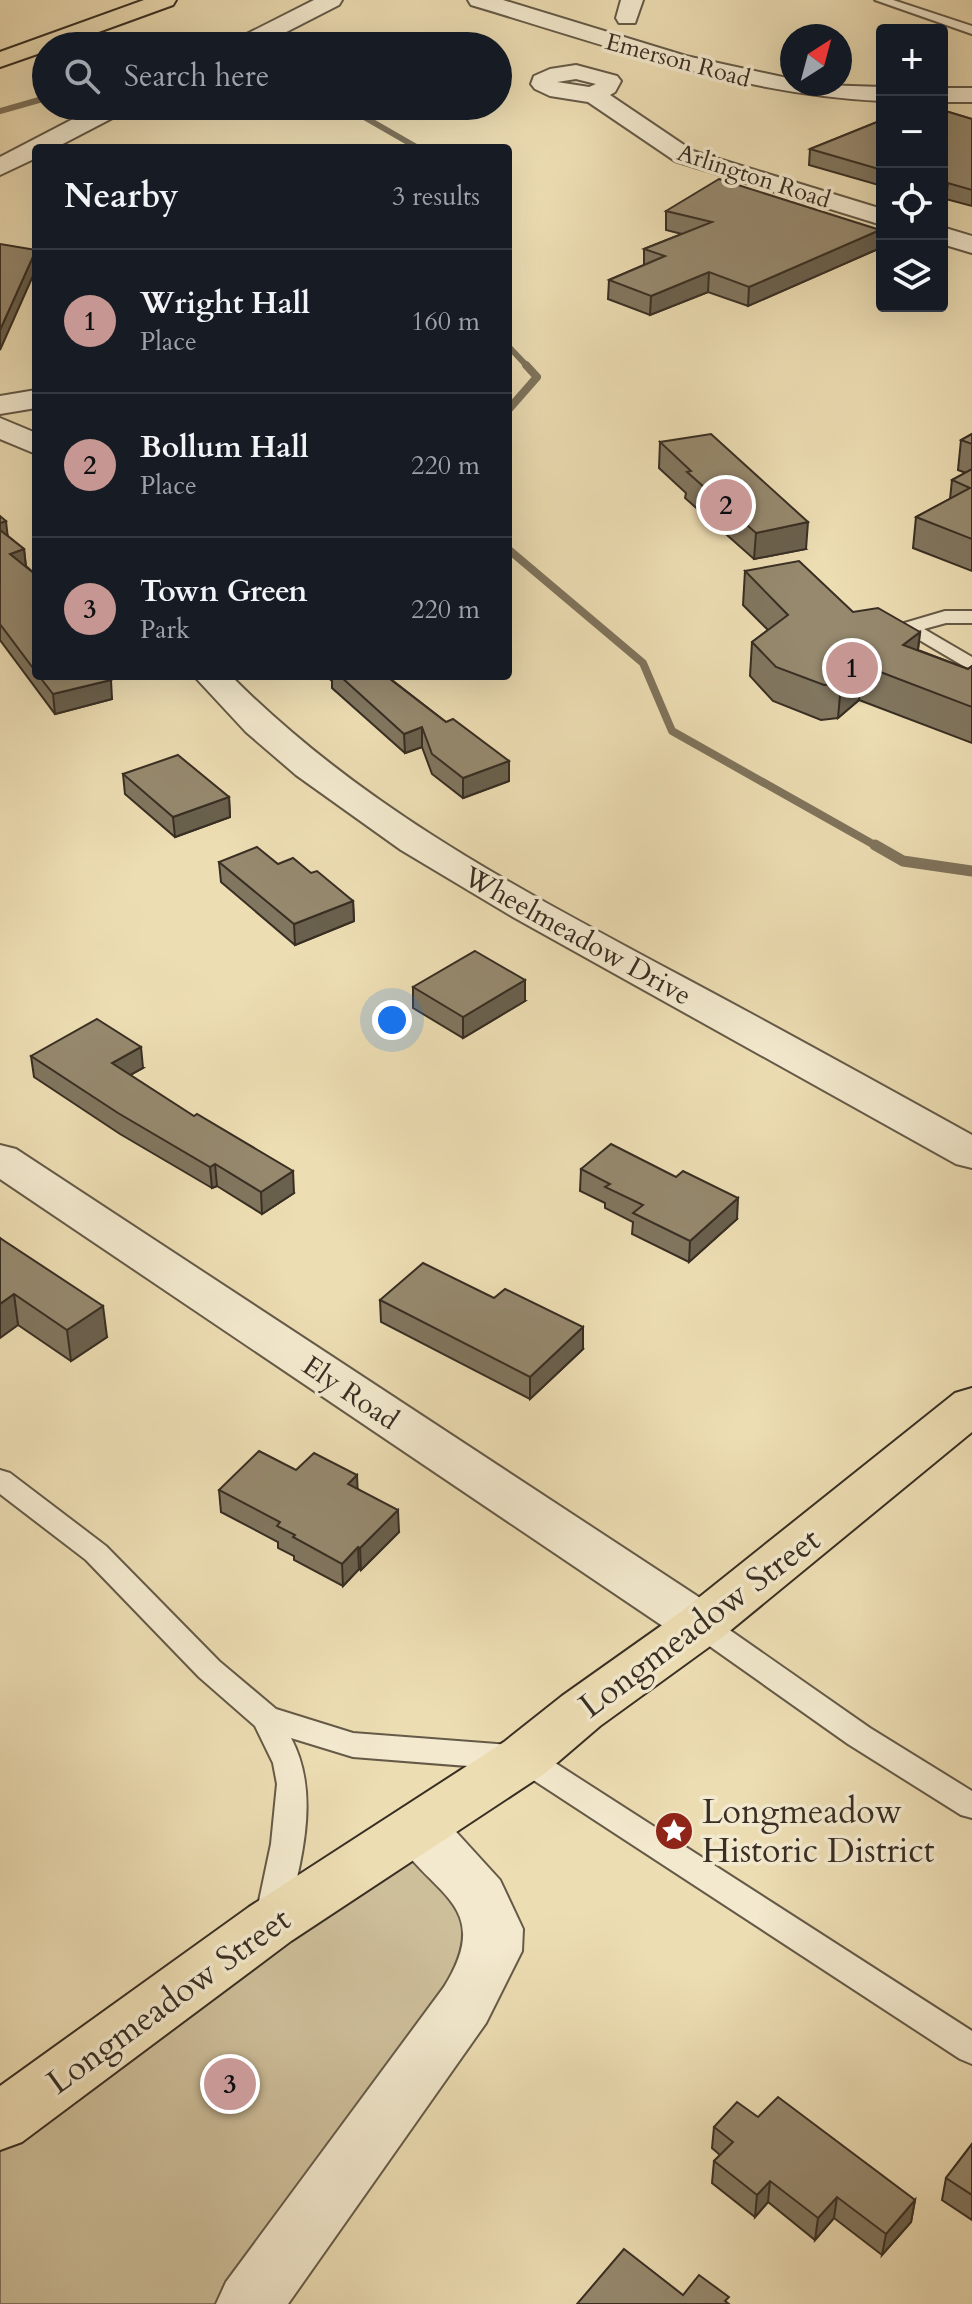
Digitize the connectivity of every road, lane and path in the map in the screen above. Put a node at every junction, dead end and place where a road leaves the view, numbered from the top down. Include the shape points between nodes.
1 (165, 0) edge
2 (331, 0) edge
3 (479, 0) edge
4 (881, 0) edge
5 (624, 10) edge
6 (652, 26) dead end
7 (972, 30) edge
8 (77, 32) edge
9 (268, 32) edge
10 (32, 48) edge
11 (0, 60) edge
12 (852, 77) edge
13 (876, 88) edge
14 (876, 92) edge
15 (593, 95) dead end
16 (948, 95) edge
17 (972, 95) edge
18 (90, 120) edge
19 (44, 144) edge
20 (32, 150) edge
21 (0, 167) edge
22 (876, 215) edge
23 (948, 237) edge
24 (972, 245) edge
25 (32, 400) edge
26 (0, 405) edge
27 (0, 427) edge
28 (32, 443) edge
29 (972, 617) edge
30 (972, 665) edge
31 (215, 680) edge
32 (972, 1154) edge
33 (0, 1159) edge
34 (972, 1405) edge
35 (0, 1480) edge
36 (701, 1625) junction
37 (266, 1718) junction
38 (524, 1758) junction
39 (972, 1806) edge
40 (418, 1828) junction
41 (270, 1924) junction
42 (972, 2049) edge
43 (0, 2122) edge
44 (249, 2304) edge

1 - 8 main road
2 - 9 street
3 - 14 street, Emerson Road via 707,71 814,91
4 - 7 lane
5 - 6 street
10 - 11 main road
12 - 13 street
15 - 22 street, Arlington Road via 659,145 684,156
16 - 17 street
18 - 19 street
20 - 21 street
23 - 24 street
25 - 26 street
27 - 28 street
29 - 30 lane via 945,617 908,628
31 - 32 street, Wheelmeadow Drive via 305,766 378,821
33 - 36 street, Ely Road
34 - 36 main road, Longmeadow Street
35 - 37 lane via 96,1553 209,1669
36 - 38 main road, Longmeadow Street
36 - 39 lane via 845,1727
37 - 38 lane via 353,1745
37 - 41 lane via 290,1771 291,1807
38 - 40 main road, Longmeadow Street
38 - 42 lane
40 - 41 main road, Longmeadow Street
40 - 44 street via 489,1913 495,1940 488,1967
41 - 43 main road, Longmeadow Street

